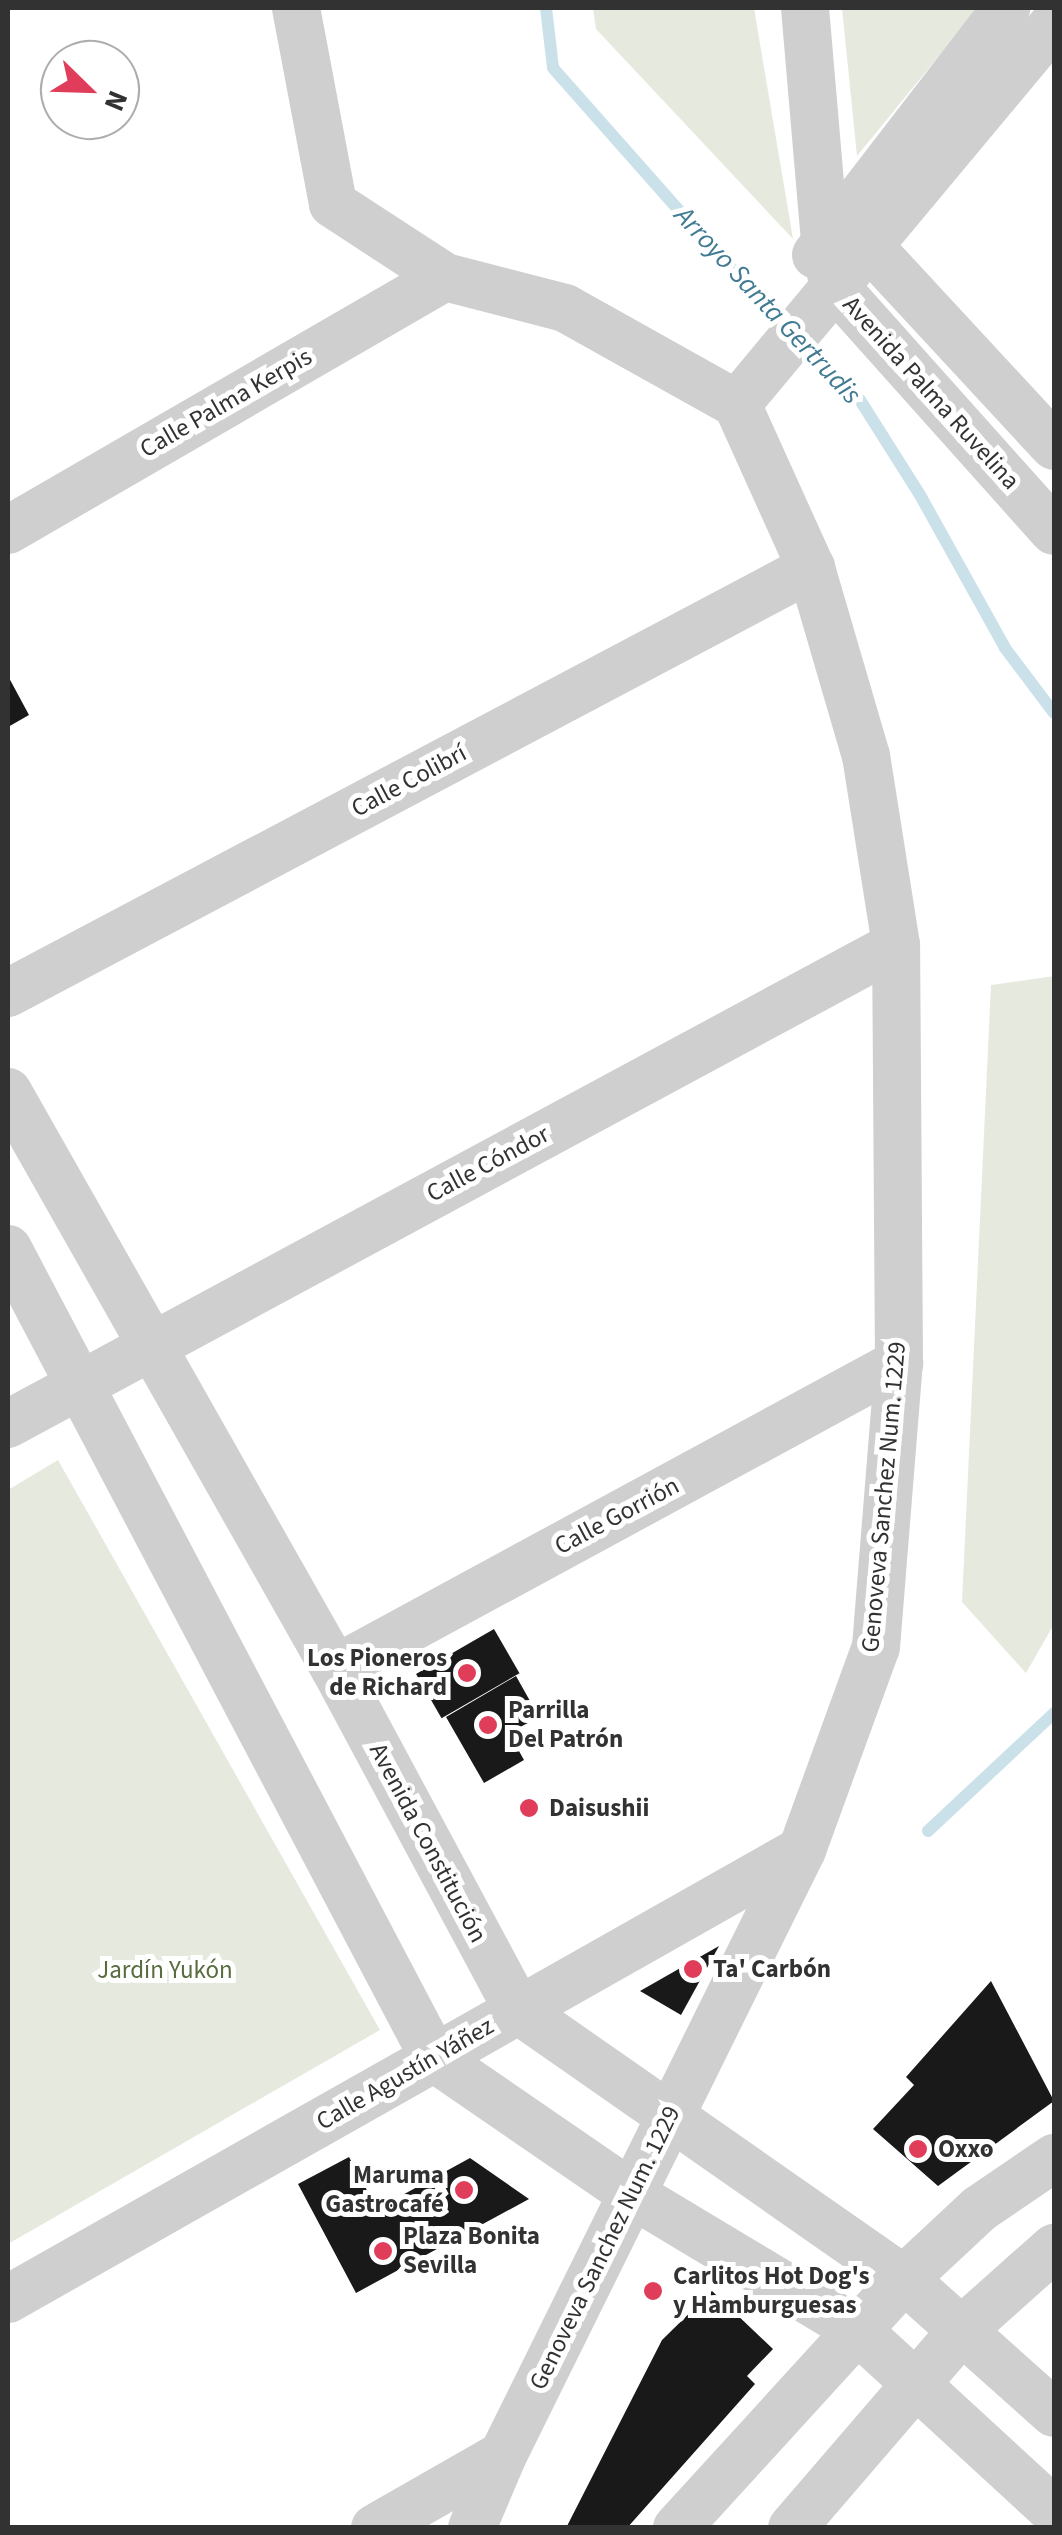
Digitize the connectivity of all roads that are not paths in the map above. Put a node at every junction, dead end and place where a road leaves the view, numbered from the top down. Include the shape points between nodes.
1 (296, 8) edge
2 (805, 8) edge
3 (1006, 8) edge
4 (1054, 24) edge
5 (445, 276) junction
6 (806, 297) junction
7 (724, 397) junction
8 (1054, 446) edge
9 (1054, 527) edge
10 (8, 530) edge
11 (811, 568) junction
12 (896, 945) junction
13 (8, 994) edge
14 (8, 1092) edge
15 (8, 1249) edge
16 (149, 1346) junction
17 (900, 1363) junction
18 (80, 1383) junction
19 (8, 1424) edge
20 (335, 1670) junction
21 (802, 1850) junction
22 (518, 2010) junction
23 (434, 2058) junction
24 (670, 2115) junction
25 (1054, 2158) edge
26 (633, 2195) junction
27 (1054, 2248) edge
28 (904, 2279) junction
29 (8, 2299) edge
30 (856, 2329) junction
31 (963, 2329) junction
32 (916, 2380) junction
33 (1054, 2412) edge
34 (503, 2456) junction
35 (1054, 2510) edge
36 (376, 2528) edge
37 (472, 2528) edge
38 (677, 2528) edge
39 (792, 2528) edge

1 - 5 street via 333,204
2 - 6 street
3 - 6 street
4 - 6 street
5 - 7 street via 566,308
5 - 10 street, Calle Palma Kerpis
6 - 7 street
6 - 8 street
6 - 9 street, Avenida Palma Ruvelina
7 - 11 street, Genoveva Sanchez Num. 1229
11 - 12 street, Genoveva Sanchez Num. 1229 via 866,756
11 - 13 street, Calle Colibrí
12 - 16 street, Calle Cóndor
12 - 17 street, Genoveva Sanchez Num. 1229
14 - 16 street, Avenida Constitución
15 - 18 street
16 - 18 street, Calle Cóndor
16 - 20 street, Avenida Constitución
17 - 20 street, Calle Gorrión
17 - 21 street, Genoveva Sanchez Num. 1229 via 876,1647
18 - 19 street, Calle Cóndor
18 - 23 street
20 - 22 street, Avenida Constitución
21 - 22 street, Calle Agustín Yáñez
21 - 24 street, Genoveva Sanchez Num. 1229
22 - 23 street, Calle Agustín Yáñez
22 - 24 street, Avenida Constitución
23 - 26 street
23 - 29 street, Calle Agustín Yáñez
24 - 26 street, Genoveva Sanchez Num. 1229
24 - 28 street, Avenida Constitución
25 - 28 street via 979,2209
26 - 30 street
26 - 34 street, Genoveva Sanchez Num. 1229
27 - 31 street
28 - 30 street
28 - 31 street, Avenida Constitución
30 - 32 street
30 - 38 street
31 - 32 street
31 - 33 street, Avenida Constitución
32 - 35 street
32 - 39 street
34 - 36 street
34 - 37 street, Genoveva Sanchez Num. 1229

